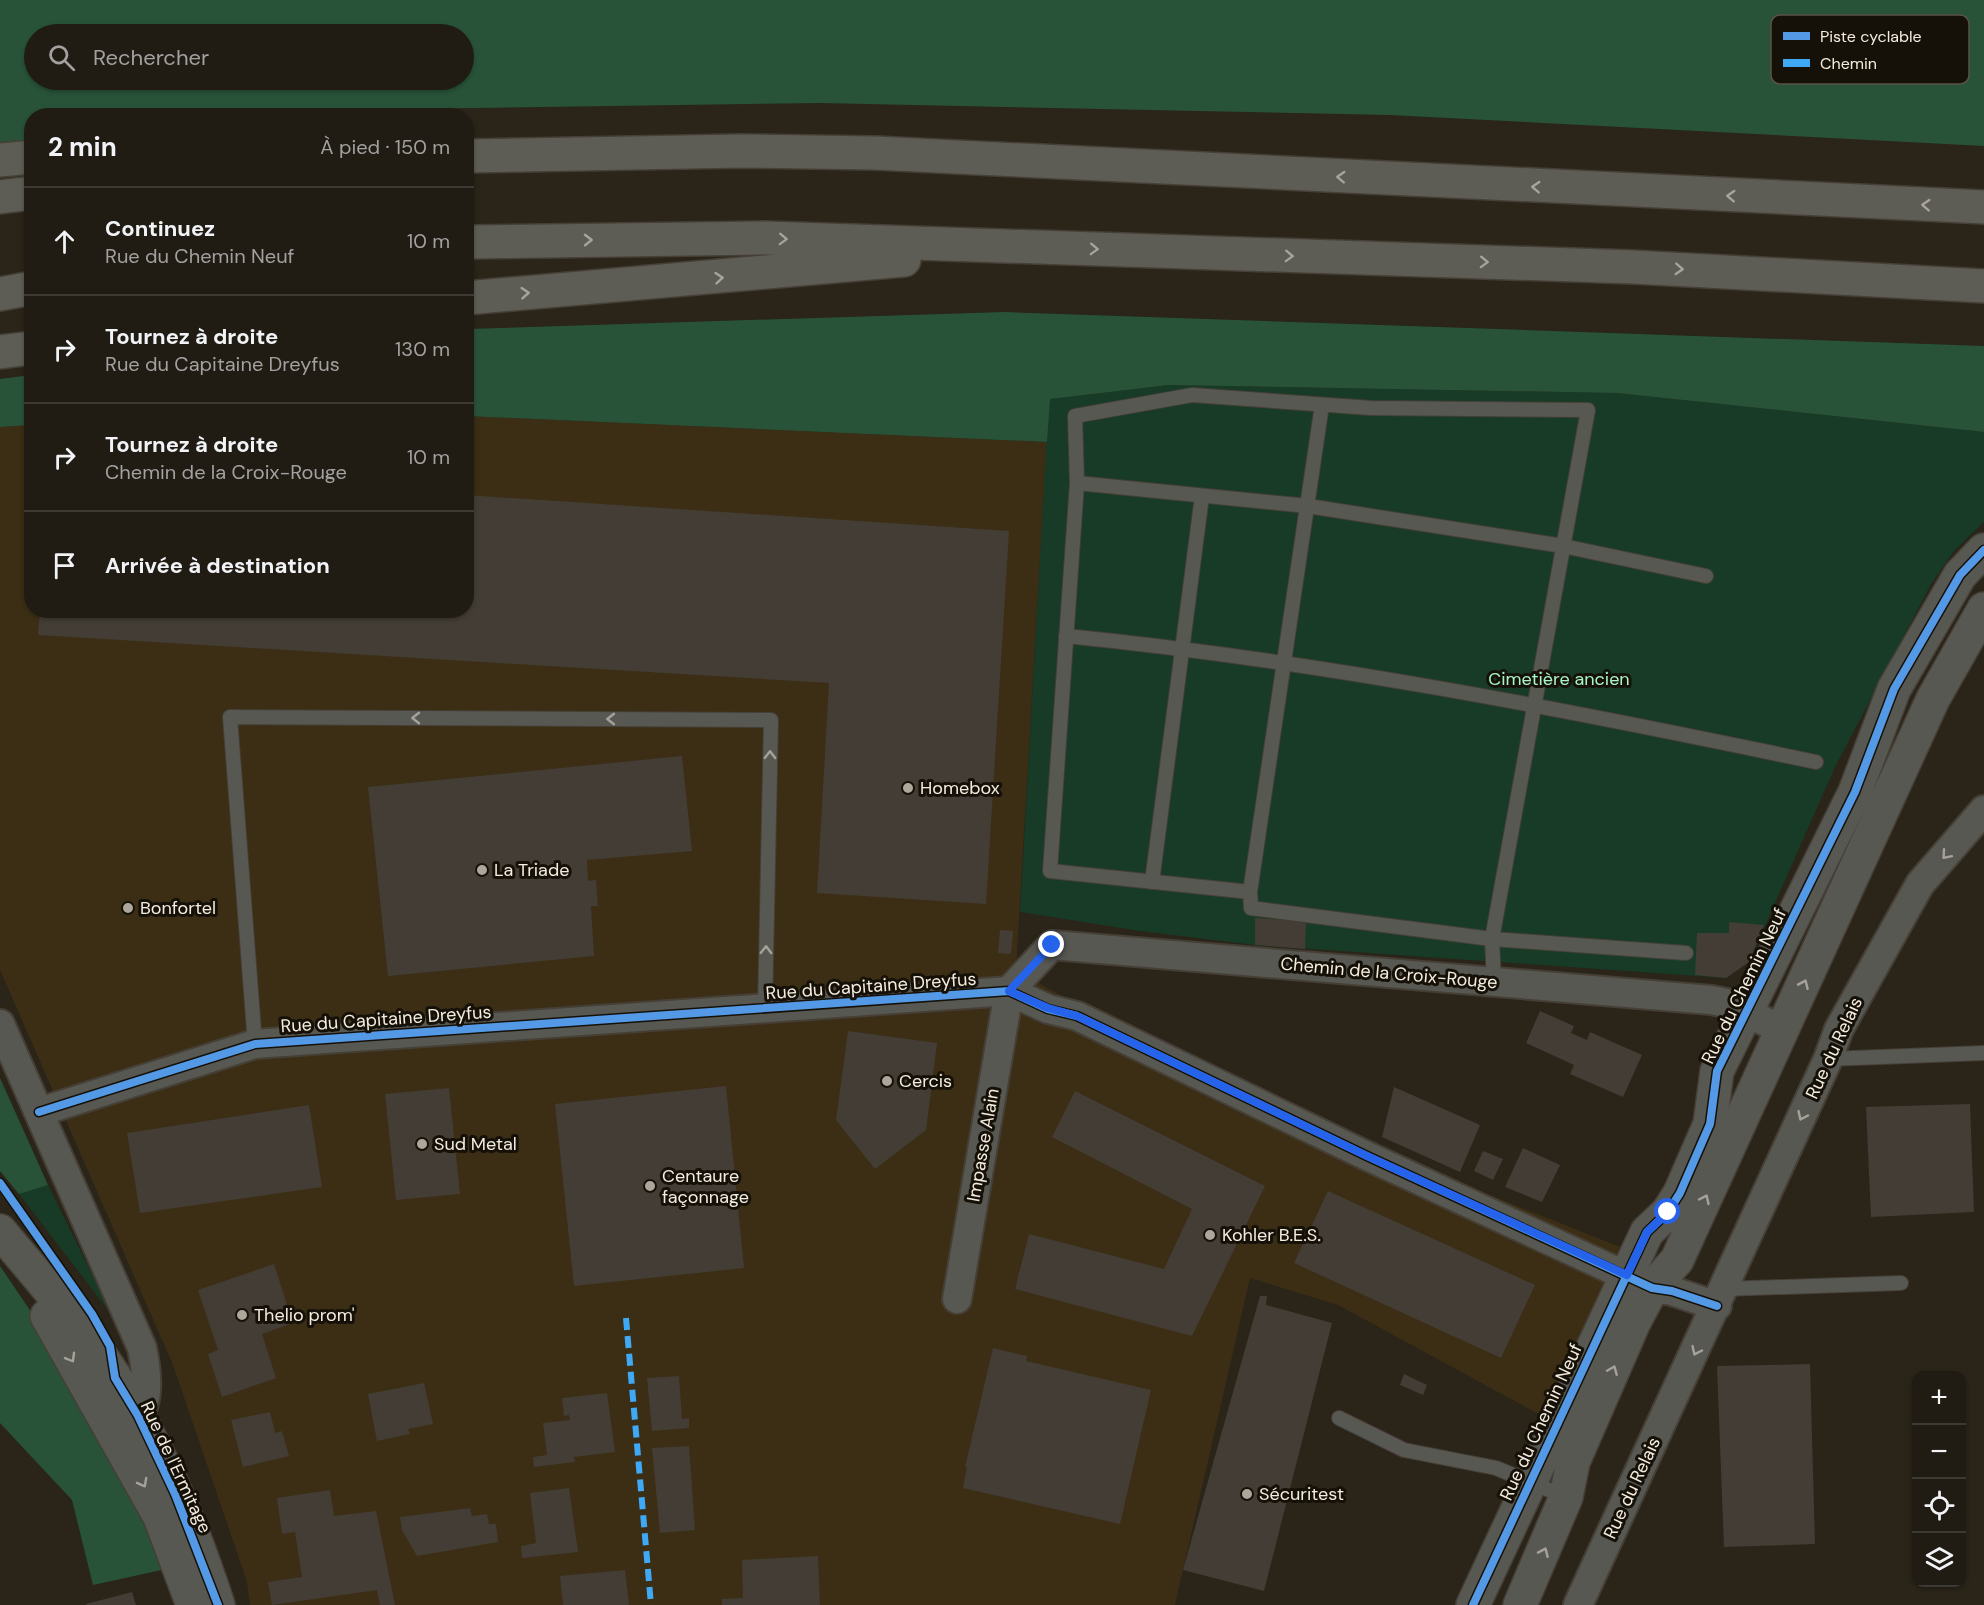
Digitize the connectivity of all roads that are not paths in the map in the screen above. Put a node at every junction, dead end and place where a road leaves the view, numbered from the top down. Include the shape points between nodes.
1 (474, 156) edge
2 (24, 158) edge
3 (0, 160) edge
4 (24, 194) edge
5 (0, 197) edge
6 (1984, 207) edge
7 (474, 242) edge
8 (1036, 248) junction
9 (1984, 286) edge
10 (24, 290) edge
11 (0, 294) edge
12 (474, 297) edge
13 (24, 349) edge
14 (0, 352) edge
15 (1322, 405) junction
16 (1077, 483) junction
17 (1202, 496) junction
18 (1308, 506) junction
19 (1563, 546) junction
20 (1984, 550) edge
21 (1706, 576) dead end
22 (1984, 609) edge
23 (1066, 636) junction
24 (1182, 647) junction
25 (1285, 662) junction
26 (1535, 705) junction
27 (1816, 762) dead end
28 (1984, 810) edge
29 (1152, 882) junction
30 (1250, 892) junction
31 (1492, 939) junction
32 (1686, 953) dead end
33 (1494, 982) junction
34 (1009, 991) junction
35 (765, 1008) junction
36 (1746, 1012) junction
37 (0, 1024) edge
38 (1783, 1030) junction
39 (255, 1044) junction
40 (1984, 1053) edge
41 (1828, 1059) junction
42 (39, 1112) junction
43 (0, 1233) edge
44 (1639, 1281) junction
45 (1901, 1283) dead end
46 (1720, 1298) junction
47 (957, 1299) dead end
48 (1339, 1418) dead end
49 (126, 1424) junction
50 (1529, 1483) junction
51 (1566, 1497) junction
52 (193, 1605) edge
53 (218, 1605) edge
54 (1473, 1605) edge
55 (1520, 1605) edge
56 (1578, 1605) edge

6 -> 1 highway via 875,153
2 - 3 highway
4 - 5 highway
7 -> 8 highway via 766,238
8 -> 9 highway via 1633,267
12 -> 8 highway
10 - 11 highway
13 - 14 highway
15 - 16 lane via 1192,395 1075,416
15 - 18 lane
15 - 19 lane via 1588,410
16 - 17 lane
16 - 23 lane
17 - 18 lane
17 - 24 lane
18 - 19 lane
18 - 25 lane
19 - 21 lane
19 - 26 lane
20 - 36 street, Rue du Chemin Neuf via 1959,575 1894,689 1855,792
38 -> 22 street, Rue du Chemin Neuf via 1933,699
23 - 24 lane
23 - 29 lane via 1050,871
24 - 25 lane
24 - 29 lane
25 - 26 lane
25 - 30 lane
26 - 27 lane
26 - 31 lane
28 -> 41 street, Rue du Relais via 1920,884 1839,1029
29 - 30 lane
30 - 31 lane via 1251,908
31 - 32 lane
31 - 33 lane
33 - 34 street, Chemin de la Croix-Rouge via 1052,945
33 - 36 street, Chemin de la Croix-Rouge via 1711,1000
34 - 35 street, Rue du Capitaine Dreyfus
34 - 44 street, Rue du Capitaine Dreyfus via 1077,1016
34 - 47 street, Impasse Alain
35 - 39 street, Rue du Capitaine Dreyfus
35 -> 39 lane via 771,720 230,717
36 - 38 street, Chemin de la Croix-Rouge
36 - 44 street, Rue du Chemin Neuf via 1717,1071 1710,1124 1680,1193 1668,1212 1647,1232
37 - 42 street, Rue de l'Ermitage
44 -> 38 street, Rue du Chemin Neuf via 1677,1260
39 - 42 street, Rue du Capitaine Dreyfus
40 - 41 lane
41 -> 46 street, Rue du Relais
42 - 49 street, Rue de l'Ermitage via 142,1348 146,1369 142,1406
43 - 49 street, Rue de l'Ermitage via 115,1378
44 - 46 street via 1672,1291
44 - 50 street, Rue du Chemin Neuf
51 -> 44 street, Rue du Chemin Neuf via 1573,1462 1634,1322
45 - 46 lane
46 -> 56 street, Rue du Relais
48 - 50 lane via 1404,1450 1496,1468
49 -> 52 street, Rue de l'Ermitage
49 - 53 street, Rue de l'Ermitage via 194,1537
50 - 51 lane
50 - 54 street, Rue du Chemin Neuf
55 -> 51 street, Rue du Chemin Neuf

